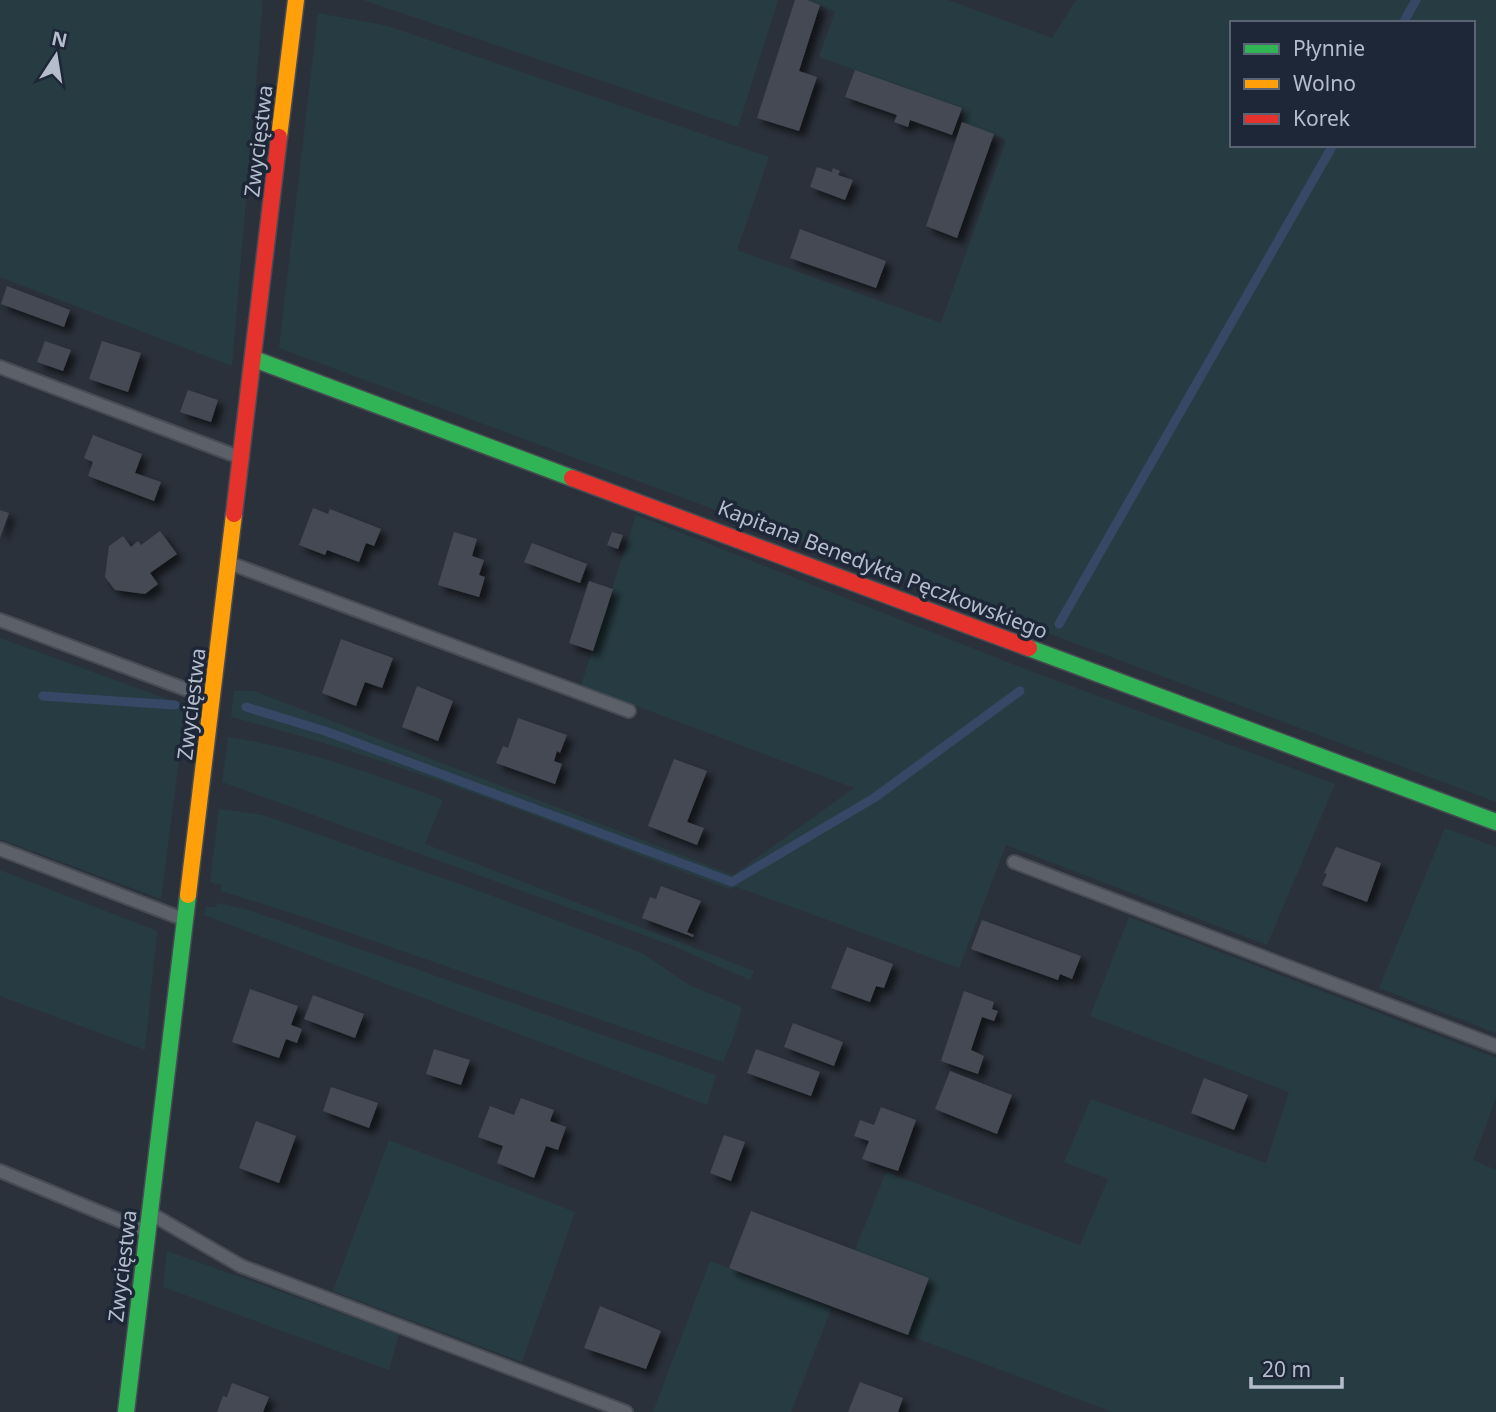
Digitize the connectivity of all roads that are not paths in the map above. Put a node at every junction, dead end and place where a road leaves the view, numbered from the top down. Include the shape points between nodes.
1 (296, 0) edge
2 (254, 359) junction
3 (0, 367) edge
4 (242, 459) junction
5 (229, 563) junction
6 (0, 620) edge
7 (212, 699) junction
8 (629, 711) dead end
9 (1496, 822) edge
10 (0, 849) edge
11 (1014, 862) dead end
12 (186, 920) junction
13 (1496, 1046) edge
14 (0, 1171) edge
15 (150, 1213) junction
16 (148, 1232) junction
17 (126, 1412) edge
18 (626, 1412) edge

1 - 2 street, Zwycięstwa
2 - 4 street, Zwycięstwa
2 - 9 street, Kapitana Benedykta Pęczkowskiego
3 - 4 lane
4 - 5 street, Zwycięstwa
5 - 7 street, Zwycięstwa
5 - 8 lane
6 - 7 lane
7 - 12 street, Zwycięstwa
10 - 12 lane
11 - 13 lane
12 - 15 street, Zwycięstwa
14 - 16 lane
15 - 16 street, Zwycięstwa
15 - 18 lane via 242,1265
16 - 17 street, Zwycięstwa

